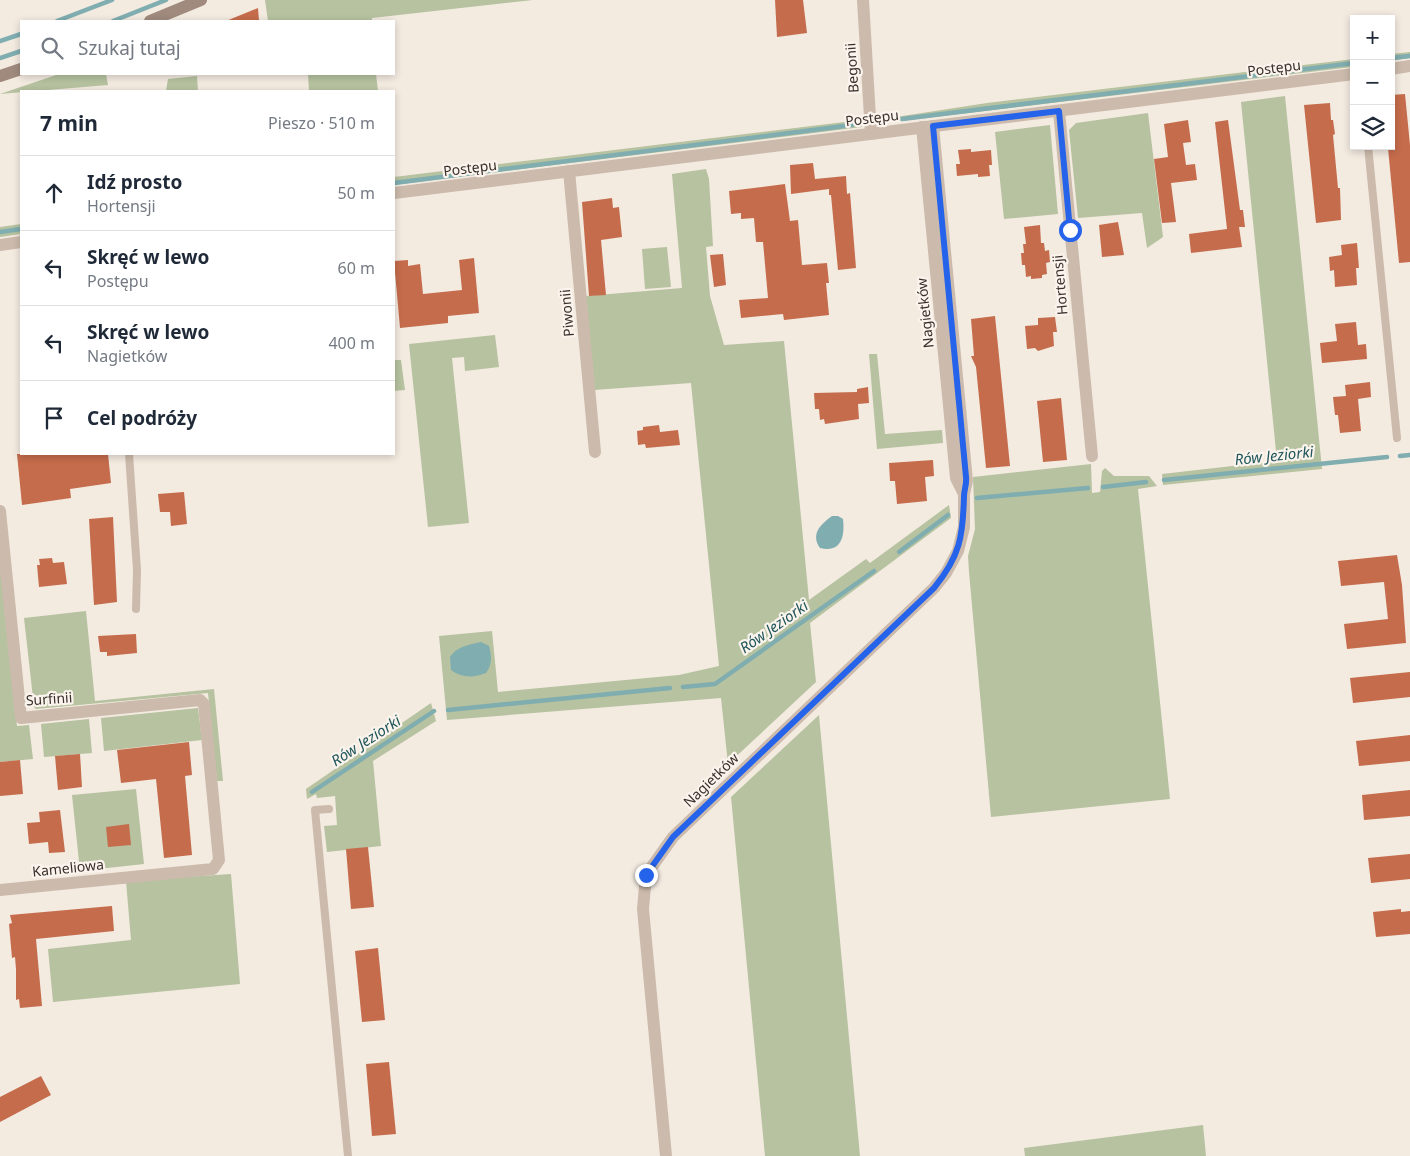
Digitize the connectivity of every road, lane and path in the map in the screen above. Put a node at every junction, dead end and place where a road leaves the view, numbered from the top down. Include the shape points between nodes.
1 (201, 0) edge
2 (863, 0) edge
3 (152, 20) edge
4 (1410, 66) edge
5 (1395, 68) edge
6 (20, 69) edge
7 (1350, 75) edge
8 (0, 76) edge
9 (1059, 111) junction
10 (927, 127) junction
11 (872, 134) junction
12 (1368, 150) edge
13 (569, 171) junction
14 (395, 194) edge
15 (20, 242) edge
16 (0, 245) edge
17 (1397, 438) dead end
18 (595, 452) dead end
19 (129, 455) edge
20 (1092, 456) dead end
21 (0, 511) edge
22 (136, 609) dead end
23 (212, 781) joint
24 (329, 809) dead end
25 (0, 890) edge
26 (348, 1156) edge
27 (666, 1156) edge

1 - 3 street
2 - 11 street, Begonii
4 - 5 street
6 - 8 street
7 - 9 street, Postępu
9 - 10 street, Postępu
9 - 20 street, Hortensji
10 - 11 street, Postępu
10 - 27 street, Nagietków via 966,477 964,527 958,551 934,588 673,837 646,875 643,909
11 - 13 street, Postępu
12 - 17 lane
13 - 14 street, Postępu
13 - 18 street, Piwonii
15 - 16 street
19 - 22 lane via 137,570
21 - 23 street, Surfinii via 21,718 200,700 204,704
23 - 25 street, Kameliowa via 220,860 216,867
24 - 26 lane via 315,810

